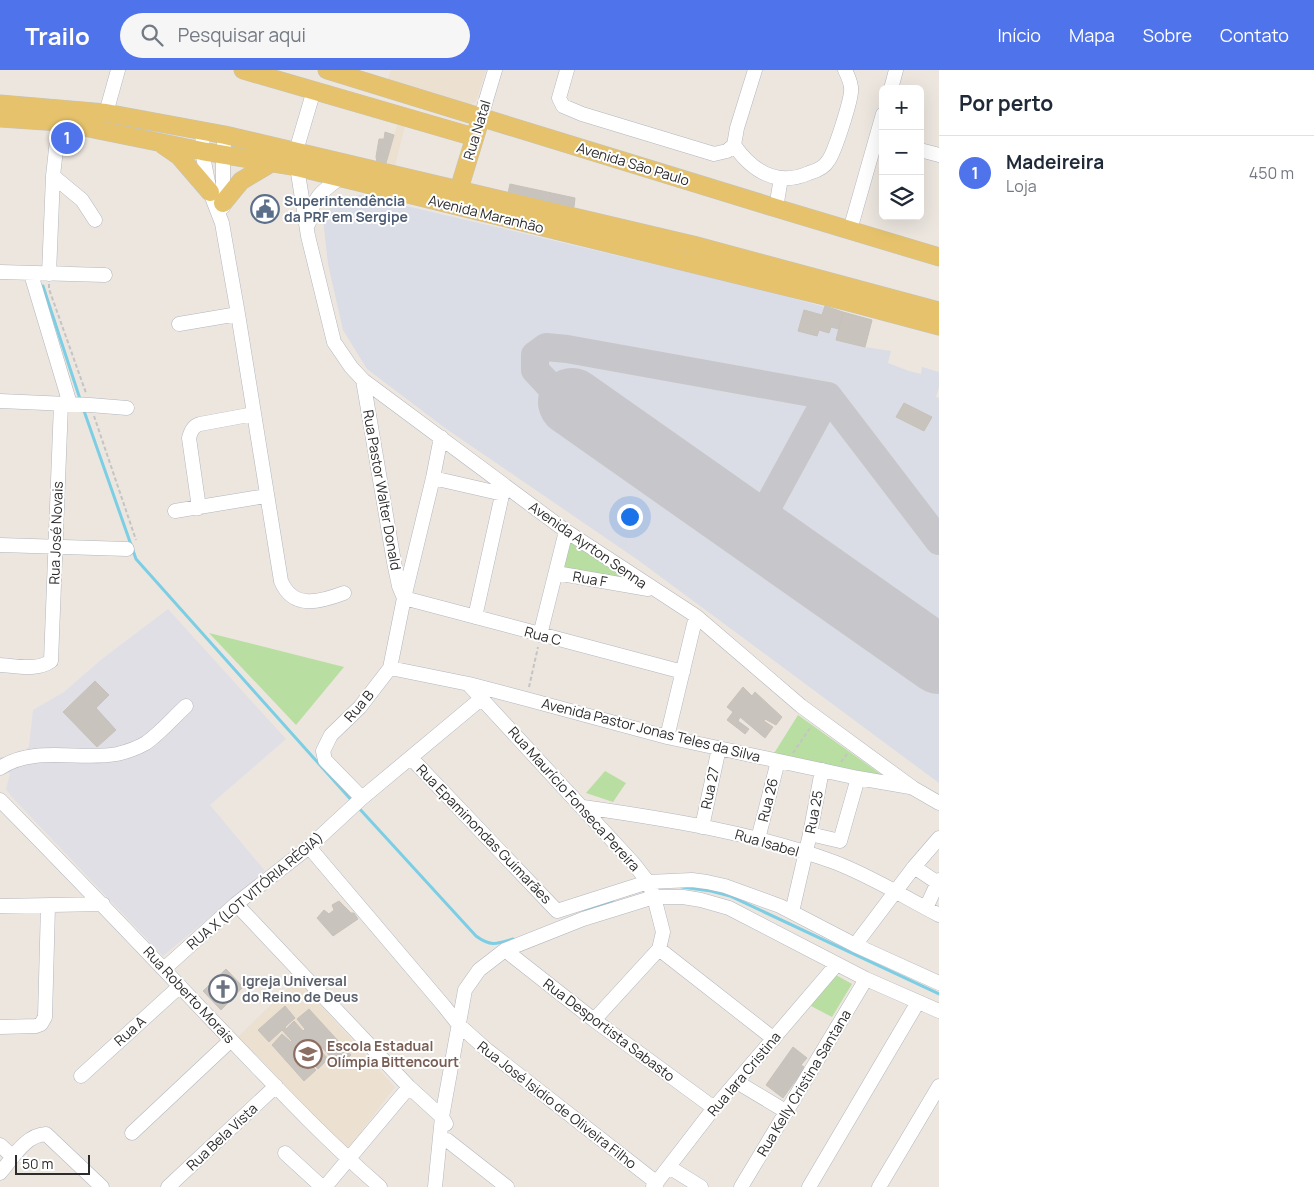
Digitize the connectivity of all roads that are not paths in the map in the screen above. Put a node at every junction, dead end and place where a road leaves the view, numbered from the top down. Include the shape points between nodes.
1 (118, 70) edge
2 (244, 70) edge
3 (327, 70) edge
4 (495, 70) edge
5 (567, 70) edge
6 (755, 70) edge
7 (845, 70) edge
8 (896, 70) edge
9 (891, 85) edge
10 (314, 90) junction
11 (0, 104) edge
12 (106, 113) junction
13 (481, 117) junction
14 (0, 118) edge
15 (59, 122) junction
16 (203, 131) junction
17 (225, 135) junction
18 (474, 137) junction
19 (879, 137) edge
20 (159, 141) junction
21 (734, 145) junction
22 (202, 151) junction
23 (924, 151) edge
24 (223, 155) junction
25 (939, 156) edge
26 (297, 159) junction
27 (271, 163) junction
28 (53, 176) junction
29 (340, 178) junction
30 (780, 178) junction
31 (459, 189) junction
32 (217, 197) junction
33 (776, 208) junction
34 (95, 220) dead end
35 (850, 230) junction
36 (308, 236) junction
37 (666, 238) junction
38 (662, 256) junction
39 (939, 257) edge
40 (0, 272) edge
41 (31, 274) junction
42 (49, 274) junction
43 (105, 275) dead end
44 (939, 311) edge
45 (238, 314) junction
46 (179, 324) dead end
47 (939, 326) edge
48 (363, 380) junction
49 (0, 401) edge
50 (65, 404) junction
51 (127, 408) dead end
52 (254, 414) junction
53 (441, 437) junction
54 (433, 478) junction
55 (504, 490) junction
56 (266, 496) junction
57 (199, 508) junction
58 (174, 511) dead end
59 (566, 532) junction
60 (0, 545) edge
61 (56, 548) junction
62 (127, 550) dead end
63 (556, 573) junction
64 (654, 590) junction
65 (344, 593) dead end
66 (404, 598) junction
67 (696, 616) junction
68 (474, 617) junction
69 (540, 635) junction
70 (0, 665) edge
71 (390, 668) junction
72 (683, 672) junction
73 (469, 684) junction
74 (482, 698) junction
75 (186, 706) dead end
76 (667, 737) junction
77 (719, 748) junction
78 (411, 758) junction
79 (782, 762) junction
80 (0, 768) edge
81 (827, 772) junction
82 (858, 778) junction
83 (913, 788) junction
84 (362, 798) junction
85 (0, 800) edge
86 (939, 803) edge
87 (583, 807) junction
88 (702, 827) junction
89 (810, 834) junction
90 (939, 838) edge
91 (758, 839) junction
92 (309, 847) junction
93 (806, 854) junction
94 (914, 867) junction
95 (938, 881) edge
96 (648, 882) junction
97 (898, 891) junction
98 (654, 897) junction
99 (103, 904) junction
100 (236, 904) junction
101 (0, 906) edge
102 (48, 906) junction
103 (926, 908) junction
104 (792, 912) junction
105 (939, 914) edge
106 (855, 945) junction
107 (658, 948) junction
108 (505, 950) junction
109 (837, 964) junction
110 (164, 969) junction
111 (866, 979) junction
112 (939, 983) edge
113 (180, 986) junction
114 (918, 1002) junction
115 (939, 1011) edge
116 (594, 1020) junction
117 (459, 1025) junction
118 (0, 1027) edge
119 (774, 1039) junction
120 (231, 1040) junction
121 (81, 1076) dead end
122 (737, 1082) junction
123 (276, 1086) junction
124 (939, 1086) edge
125 (409, 1087) junction
126 (714, 1108) junction
127 (787, 1112) junction
128 (442, 1117) junction
129 (132, 1133) dead end
130 (448, 1140) junction
131 (0, 1144) edge
132 (285, 1153) dead end
133 (13, 1157) junction
134 (348, 1160) junction
135 (668, 1167) junction
136 (0, 1173) edge
137 (655, 1185) edge
138 (102, 1187) edge
139 (168, 1187) edge
140 (323, 1187) edge
141 (380, 1187) edge
142 (435, 1187) edge
143 (444, 1187) edge
144 (507, 1187) edge
145 (701, 1187) edge
146 (741, 1187) edge
147 (809, 1187) edge
148 (879, 1187) edge

1 - 12 street
2 - 10 main road
3 - 13 main road, Avenida São Paulo
4 - 13 street, Rua Natal
5 - 21 street via 559,98 563,106 714,154 727,152
6 - 21 street
7 - 30 street via 852,90 828,161 819,169 797,178
8 - 9 street
10 - 18 main road
10 - 26 street
11 - 12 main road, Avenida Maranhão
12 - 16 main road, Avenida Maranhão
13 - 18 main road, Rua Natal
13 - 33 main road, Avenida São Paulo
14 - 15 main road, Avenida Maranhão
15 - 20 main road, Avenida Maranhão
15 - 28 street
16 - 17 main road, Avenida Maranhão
16 - 22 street
17 - 24 street
17 - 26 main road, Avenida Maranhão
18 - 31 main road, Rua Natal
19 - 35 street
20 - 22 main road, Avenida Maranhão
20 - 32 main road via 179,156
21 - 30 street via 750,164 768,176
22 - 24 main road, Avenida Maranhão
22 - 32 street
23 - 25 street
24 - 27 main road, Avenida Maranhão
24 - 32 street
26 - 27 main road, Avenida Maranhão
26 - 29 main road, Avenida Maranhão
26 - 31 main road, Avenida Maranhão
26 - 36 street, Avenida Ayrton Senna
27 - 32 main road
28 - 34 street via 82,200
28 - 42 street
29 - 36 street, Avenida Ayrton Senna via 316,198
29 - 38 main road, Avenida Maranhão
30 - 33 street
31 - 37 main road, Avenida Maranhão
32 - 45 street
33 - 35 main road, Avenida São Paulo
35 - 39 main road, Avenida São Paulo
36 - 48 street, Avenida Ayrton Senna via 334,342
37 - 38 main road
37 - 44 main road, Avenida Maranhão
38 - 47 main road, Avenida Maranhão
40 - 41 street
41 - 42 street
41 - 50 street, Rua José Novais
42 - 43 street
45 - 46 street
45 - 52 street
48 - 53 street, Avenida Ayrton Senna
48 - 66 street, Rua Pastor Walter Donald via 394,562
49 - 50 street
50 - 51 street
50 - 61 street, Rua José Novais
52 - 56 street
52 - 57 street via 200,424 192,430 189,438
53 - 54 street, Rua B
53 - 55 street, Avenida Ayrton Senna
54 - 55 street
54 - 66 street, Rua B
55 - 59 street, Avenida Ayrton Senna
55 - 68 street
56 - 57 street
56 - 65 street via 278,571 285,590 298,599 316,602
57 - 58 street
59 - 63 street
59 - 64 street, Avenida Ayrton Senna
60 - 61 street
61 - 62 street
61 - 70 street, Rua José Novais via 51,661 42,666
63 - 64 street, Rua F
63 - 69 street
64 - 67 street, Avenida Ayrton Senna
66 - 68 street, Rua C
66 - 71 street, Rua B
67 - 72 street
67 - 83 street, Avenida Ayrton Senna via 817,718
68 - 69 street, Rua C
69 - 72 street, Rua C
71 - 73 street, Avenida Pastor Jonas Teles da Silva
71 - 84 street, Rua B via 360,707 331,735 323,751 324,760
72 - 76 street
73 - 74 street, Rua Maurício Fonseca Pereira
73 - 76 street, Avenida Pastor Jonas Teles da Silva
74 - 78 street, RUA X (LOT VITÓRIA RÉGIA)
74 - 87 street, Rua Maurício Fonseca Pereira
75 - 80 street via 146,743 117,754 45,755 12,761
76 - 77 street, Avenida Pastor Jonas Teles da Silva
77 - 79 street, Avenida Pastor Jonas Teles da Silva
77 - 88 street, Rua 27
78 - 84 street, RUA X (LOT VITÓRIA RÉGIA)
78 - 96 street, Rua Epaminondas Guimarães via 557,911
79 - 81 street, Avenida Pastor Jonas Teles da Silva
79 - 91 street, Rua 26
81 - 82 street, Avenida Pastor Jonas Teles da Silva
81 - 89 street, Rua 25
82 - 83 street, Avenida Pastor Jonas Teles da Silva
82 - 89 street via 840,841
83 - 86 street, Avenida Ayrton Senna
84 - 92 street, RUA X (LOT VITÓRIA RÉGIA)
85 - 99 street, Rua Roberto Morais
87 - 88 street, Rua Isabel
87 - 96 street, Rua Maurício Fonseca Pereira
88 - 91 street, Rua Isabel
89 - 93 street, Rua 25
90 - 94 street
91 - 93 street, Rua Isabel
92 - 100 street, RUA X (LOT VITÓRIA RÉGIA)
92 - 117 street, Rua José Isidio de Oliveira Filho
93 - 97 street, Rua Isabel via 833,862
93 - 104 street, Rua 25
94 - 95 street
94 - 97 street
95 - 103 street
96 - 98 street, Rua Maurício Fonseca Pereira
96 - 104 street via 706,882 741,891
97 - 103 street, Rua Isabel
97 - 106 street
98 - 107 street, Rua Maurício Fonseca Pereira via 662,932
98 - 108 street via 583,919
98 - 109 street via 683,897 729,908
99 - 102 street
99 - 110 street, Rua Roberto Morais
100 - 110 street, RUA X (LOT VITÓRIA RÉGIA)
100 - 125 street
101 - 102 street
102 - 118 street via 45,1017 36,1026
103 - 105 street, Rua Isabel
104 - 106 street
106 - 112 street
107 - 116 street
107 - 119 street
108 - 116 street, Rua Desportista Sabasto
108 - 117 street via 479,970 468,985
109 - 111 street
109 - 119 street, Rua Iara Cristina
110 - 113 street, Rua Roberto Morais
111 - 114 street
111 - 127 street, Rua Kelly Cristina Santana
113 - 120 street, Rua Roberto Morais
113 - 121 street, Rua A
114 - 115 street
114 - 147 street
116 - 126 street, Rua Desportista Sabasto
117 - 128 street
117 - 137 street, Rua José Isidio de Oliveira Filho
119 - 122 street, Rua Iara Cristina
120 - 123 street, Rua Roberto Morais
120 - 129 street
122 - 126 street, Rua Iara Cristina
122 - 127 street
123 - 134 street, Rua Roberto Morais
123 - 139 street, Rua Bela Vista
124 - 148 street
125 - 128 street
125 - 134 street
126 - 135 street, Rua Iara Cristina
127 - 146 street, Rua Kelly Cristina Santana
128 - 130 street
128 - 142 street
130 - 143 street
130 - 144 street
131 - 133 street
132 - 140 street
133 - 136 street
133 - 138 street via 28,1140 46,1134
134 - 140 street
134 - 141 street, Rua Roberto Morais
135 - 137 street, Rua Iara Cristina
135 - 145 street

